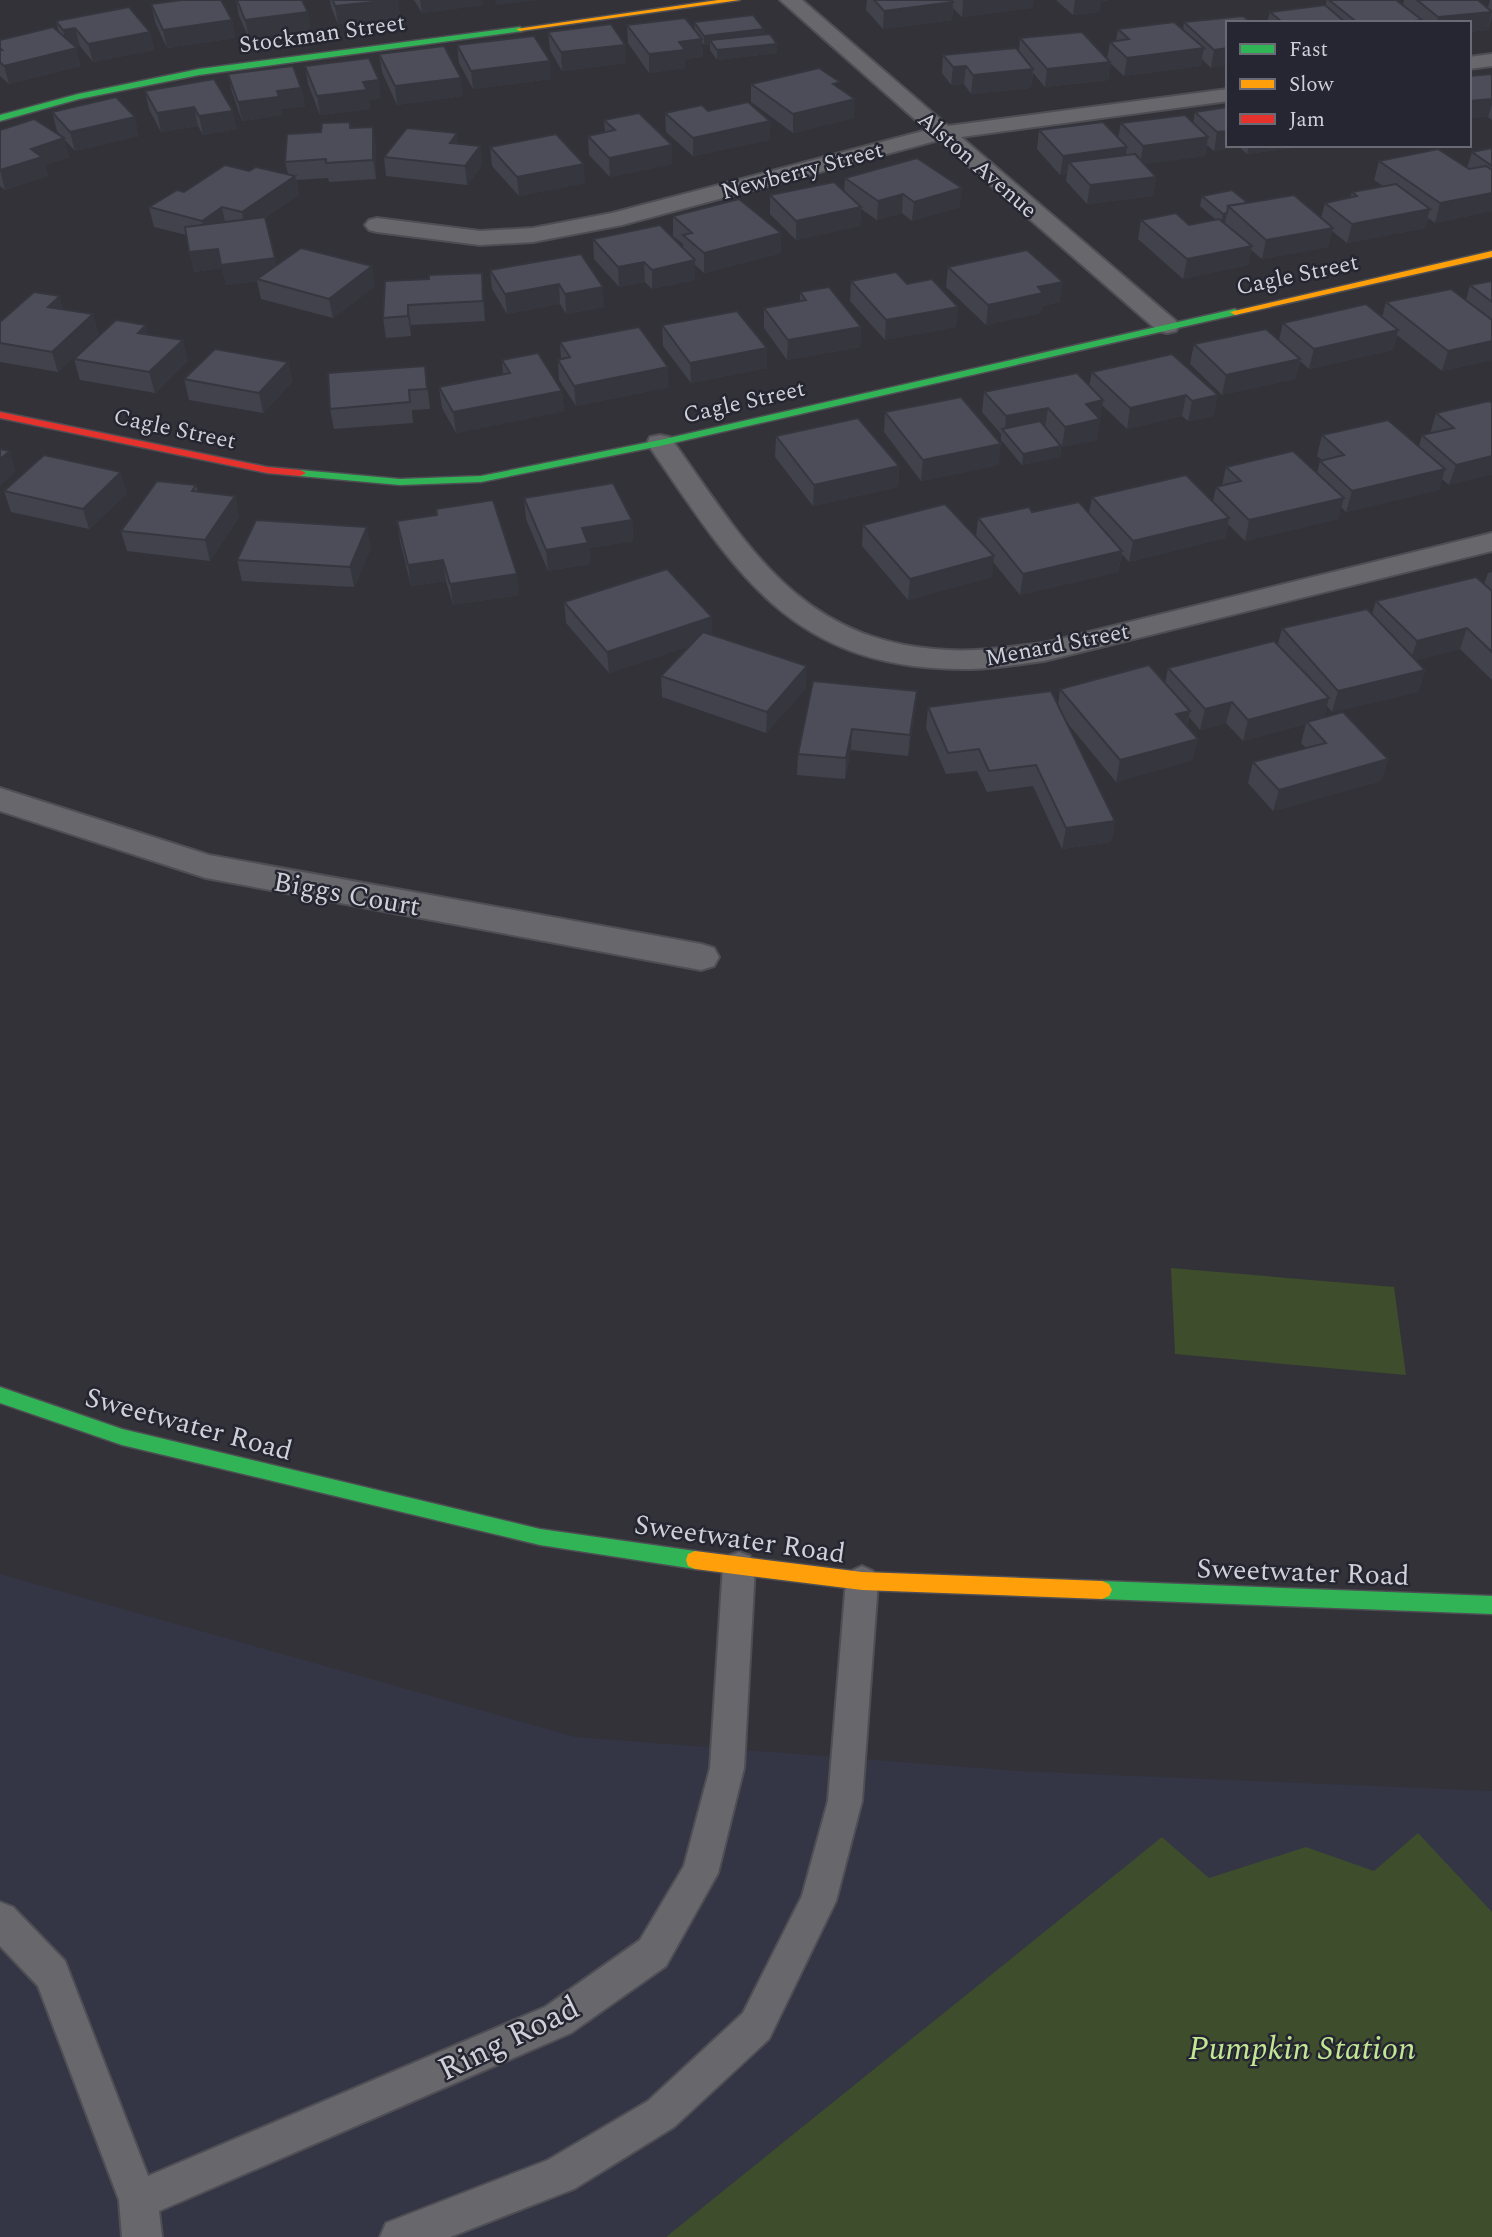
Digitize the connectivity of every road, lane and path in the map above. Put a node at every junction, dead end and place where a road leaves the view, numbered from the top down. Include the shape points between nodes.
1 (736, 0) edge
2 (790, 0) edge
3 (1492, 60) edge
4 (1471, 63) edge
5 (1226, 95) edge
6 (0, 118) edge
7 (941, 133) junction
8 (377, 225) dead end
9 (1492, 254) edge
10 (1167, 326) junction
11 (0, 415) edge
12 (660, 443) junction
13 (1492, 542) edge
14 (0, 799) edge
15 (701, 957) dead end
16 (0, 1395) edge
17 (739, 1566) junction
18 (862, 1581) junction
19 (1492, 1605) edge
20 (0, 1920) edge
21 (140, 2219) edge
22 (400, 2237) edge

1 - 6 street, Stockman Street via 199,72
2 - 7 street, Alston Avenue
3 - 4 street
5 - 7 street, Newberry Street
7 - 8 street, Newberry Street via 614,220 533,234 480,238
7 - 10 street, Alston Avenue
9 - 10 street, Cagle Street
10 - 12 street, Cagle Street
11 - 12 street, Cagle Street via 267,470 400,482 481,479
12 - 13 street, Menard Street via 748,563 798,612 845,637 898,653 969,660 1044,652
14 - 15 street, Biggs Court via 206,866
16 - 17 street, Sweetwater Road via 122,1437 540,1537
17 - 18 street, Sweetwater Road
17 - 21 lane, Ring Road via 727,1768 700,1874 653,1953 558,2020
18 - 19 street, Sweetwater Road
18 - 22 lane via 845,1801 818,1901 756,2026 661,2114 560,2175
20 - 21 lane, Ring Road via 52,1974

